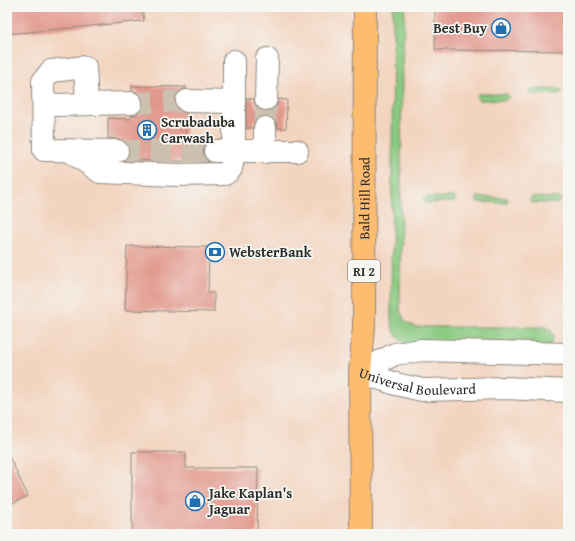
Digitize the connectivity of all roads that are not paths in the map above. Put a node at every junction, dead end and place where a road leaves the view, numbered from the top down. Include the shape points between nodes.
1 (365, 7) edge
2 (267, 59) dead end
3 (234, 61) dead end
4 (266, 99) tunnel mouth
5 (187, 101) tunnel mouth
6 (131, 102) tunnel mouth
7 (233, 102) junction
8 (87, 104) junction
9 (55, 105) dead end
10 (265, 128) tunnel mouth
11 (70, 151) junction
12 (117, 151) tunnel mouth
13 (224, 151) junction
14 (297, 151) dead end
15 (265, 152) junction
16 (568, 354) edge
17 (360, 372) junction
18 (568, 391) edge
19 (361, 534) edge

1 - 17 main road, Bald Hill Road / RI 2 via 364,327
2 - 4 street
3 - 7 street
5 - 7 street
6 - 8 street
7 - 13 street
8 - 9 street
8 - 11 street via 85,67 51,71 43,81 44,150
10 - 15 street
11 - 12 street
11 - 13 street via 100,172 178,175 225,174 231,169
13 - 15 street
14 - 15 street
16 - 17 street, Universal Boulevard via 422,350 396,354
17 - 18 street, Universal Boulevard via 422,390 506,388
17 - 19 main road, Bald Hill Road / RI 2

